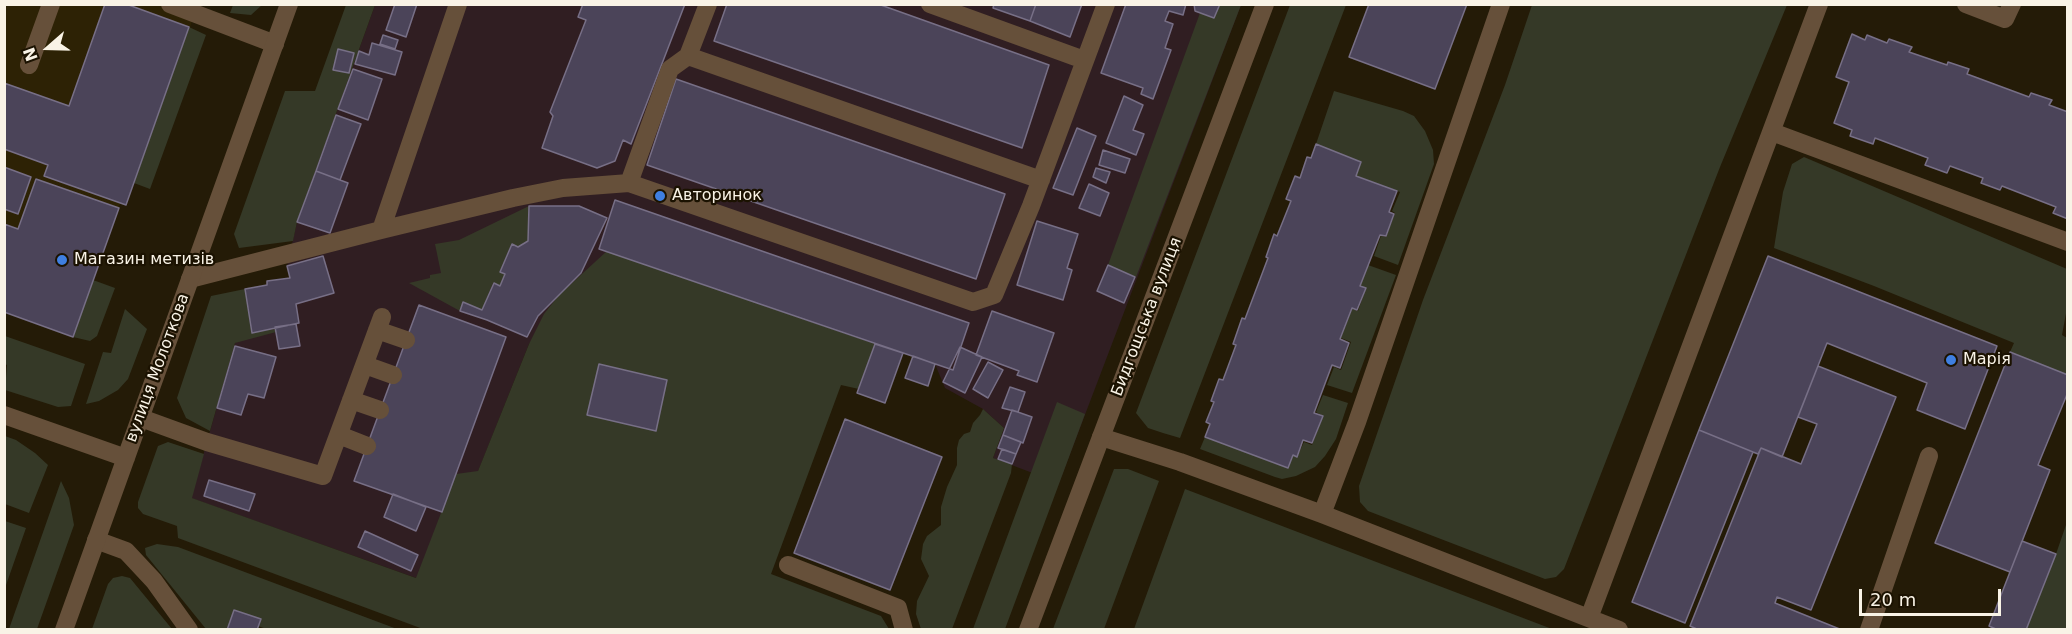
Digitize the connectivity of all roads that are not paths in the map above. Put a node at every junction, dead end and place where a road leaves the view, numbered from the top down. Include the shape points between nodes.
1 (51, 4) edge
2 (170, 4) edge
3 (289, 4) edge
4 (458, 4) edge
5 (708, 4) edge
6 (930, 4) edge
7 (1106, 4) edge
8 (1265, 4) edge
9 (1502, 4) edge
10 (1819, 4) edge
11 (1966, 4) edge
12 (2012, 4) edge
13 (275, 44) junction
14 (688, 56) junction
15 (1084, 60) junction
16 (29, 65) dead end
17 (1772, 132) junction
18 (1041, 180) junction
19 (629, 183) junction
20 (381, 230) junction
21 (2067, 242) edge
22 (190, 279) junction
23 (406, 340) dead end
24 (364, 364) junction
25 (393, 375) dead end
26 (351, 400) junction
27 (380, 410) dead end
28 (4, 415) edge
29 (141, 418) junction
30 (339, 435) junction
31 (1101, 437) junction
32 (367, 446) dead end
33 (1929, 456) dead end
34 (126, 458) junction
35 (1322, 514) junction
36 (96, 540) junction
37 (788, 565) dead end
38 (1589, 618) junction
39 (64, 630) edge
40 (189, 630) edge
41 (904, 630) edge
42 (1028, 630) edge
43 (1619, 630) edge
44 (1869, 630) edge

1 - 16 street
2 - 13 street
3 - 13 street, вулиця Молоткова
4 - 20 street
5 - 14 street
6 - 15 street
7 - 15 street
8 - 31 street, Бидгощська вулиця
9 - 35 street
10 - 17 street
11 - 12 street via 2005,19
13 - 22 street, вулиця Молоткова
14 - 18 street
14 - 19 street via 670,69
15 - 18 street
17 - 21 street
17 - 38 street
18 - 19 street via 994,295 973,302
19 - 20 street via 563,188
20 - 22 street
22 - 29 street, вулиця Молоткова
23 - 24 street via 380,324
24 - 25 street
24 - 26 street
26 - 27 street
26 - 30 street
28 - 34 street
29 - 30 street via 323,476
29 - 34 street, вулиця Молоткова
30 - 32 street
31 - 35 street
31 - 42 street, Бидгощська вулиця
33 - 44 street
34 - 36 street, вулиця Молоткова
35 - 38 street
36 - 39 street, вулиця Молоткова
36 - 40 street via 126,551 154,580
37 - 41 street via 898,608
38 - 43 street

